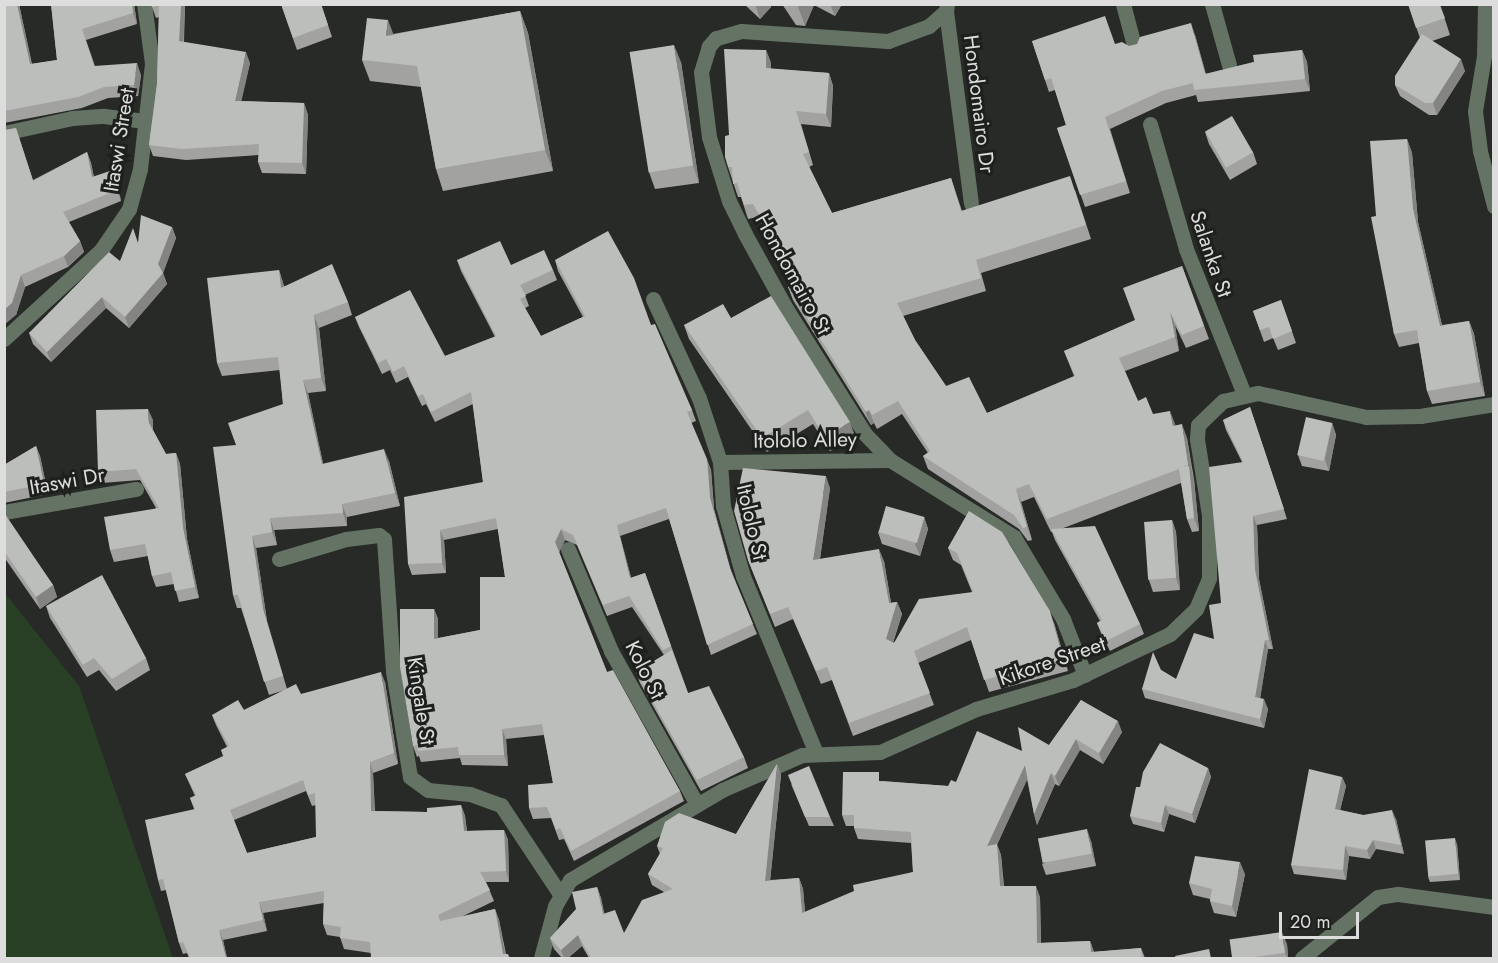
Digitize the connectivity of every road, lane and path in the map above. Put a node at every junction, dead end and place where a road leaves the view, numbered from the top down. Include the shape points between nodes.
1 (144, 4) edge
2 (1123, 4) edge
3 (1212, 4) edge
4 (1485, 4) edge
5 (946, 8) edge
6 (1135, 49) edge
7 (1229, 65) dead end
8 (143, 121) junction
9 (1150, 123) dead end
10 (4, 134) edge
11 (971, 202) dead end
12 (1494, 206) edge
13 (653, 298) dead end
14 (4, 339) edge
15 (1244, 394) junction
16 (1494, 404) edge
17 (890, 460) junction
18 (720, 462) junction
19 (136, 489) dead end
20 (4, 512) edge
21 (568, 549) dead end
22 (279, 559) dead end
23 (1085, 675) junction
24 (816, 753) junction
25 (697, 804) junction
26 (560, 894) junction
27 (1494, 907) edge
28 (541, 958) edge
29 (1302, 958) edge

1 - 8 street, Itaswi Street via 152,63
2 - 6 street
3 - 7 street
4 - 12 street via 1484,56 1475,111 1479,151
5 - 11 street, Hondomairo Dr
5 - 17 street, Hondomairo St via 929,26 888,41 741,31 726,34 709,45 701,72 709,137 729,201 745,234 840,398 865,434
8 - 10 street via 104,116 72,118
8 - 14 street, Itaswi Street via 140,169 129,209 100,250
9 - 15 street, Salanka St via 1186,249
13 - 18 street, Itololo St via 699,398
15 - 16 street, Kikore Street via 1258,393 1366,417 1420,416
15 - 23 street, Kikore Street via 1213,408 1198,425 1210,560 1209,578 1196,609 1160,642
17 - 18 street, Itololo Alley
17 - 23 street, Hondomairo St via 1014,537 1063,619
18 - 24 street, Itololo St via 723,506 743,576
19 - 20 street, Itaswi Dr
21 - 25 street, Kolo St via 611,651
22 - 26 street, Kingale St via 346,539 379,535 384,539 393,671 410,777 428,790 470,794 501,805
23 - 24 street, Kikore Street via 976,709 880,752
24 - 25 street, Kikore Street via 771,766
25 - 26 street, Kikore Street via 576,876
26 - 28 street, Kikore Street
27 - 29 street via 1398,894 1378,897

